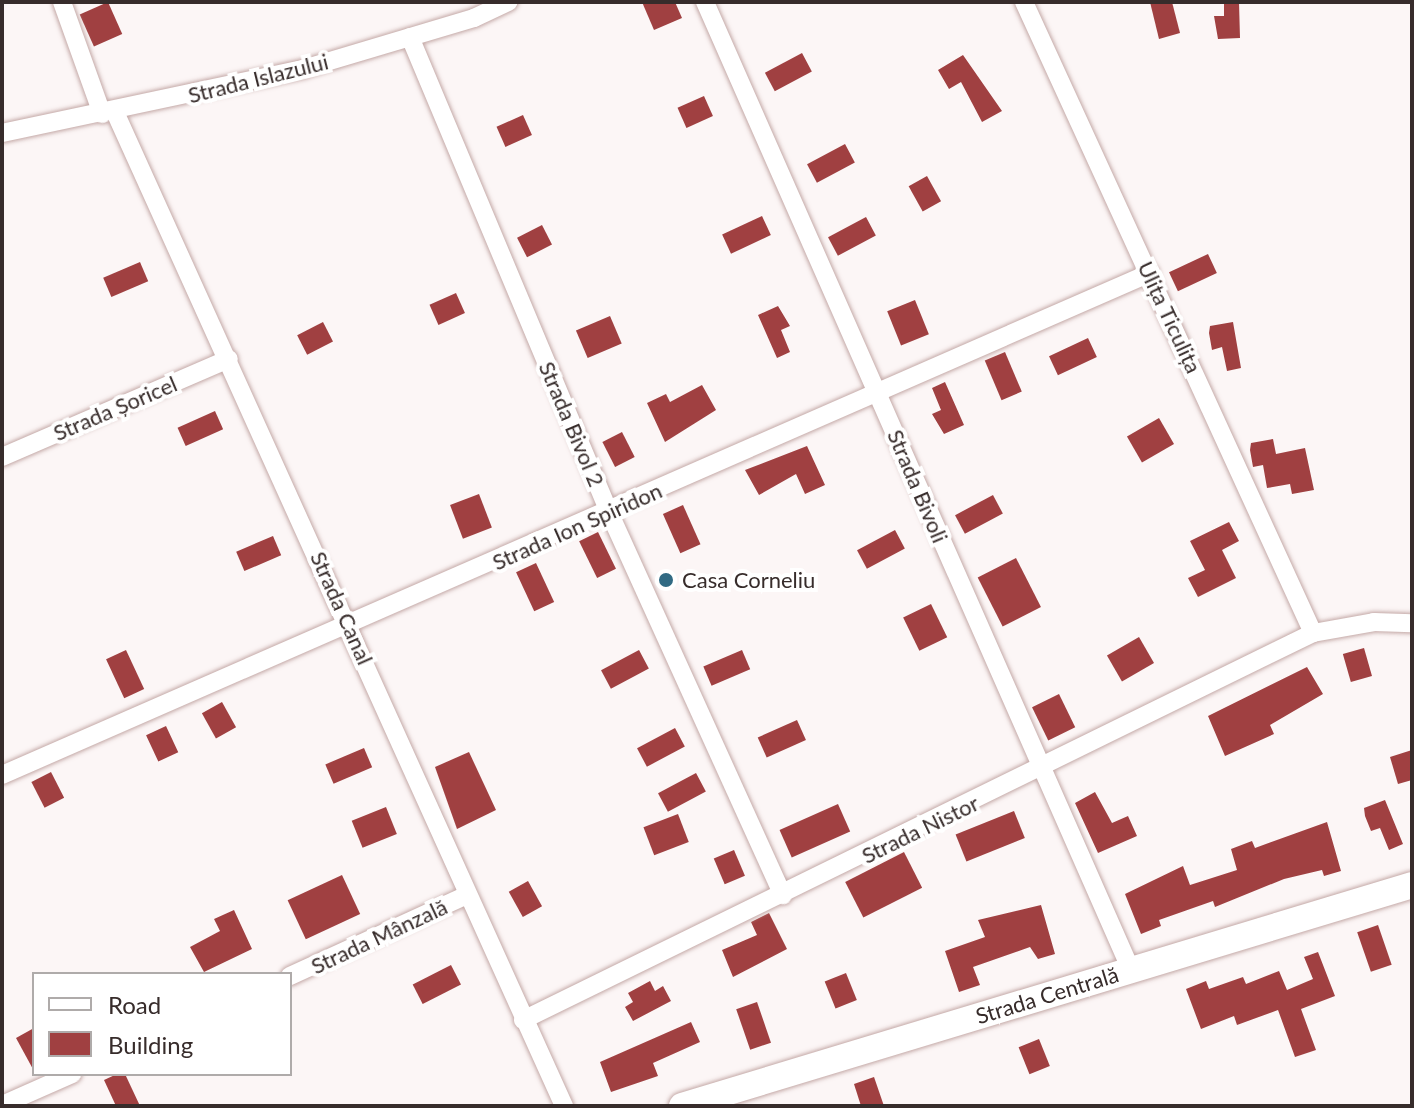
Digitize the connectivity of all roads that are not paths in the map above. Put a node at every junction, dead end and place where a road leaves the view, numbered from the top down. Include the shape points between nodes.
1 (62, 2) edge
2 (509, 2) edge
3 (705, 2) edge
4 (1031, 4) edge
5 (410, 37) junction
6 (109, 113) junction
7 (2, 133) edge
8 (1150, 273) junction
9 (229, 359) junction
10 (877, 392) junction
11 (2, 457) edge
12 (609, 512) junction
13 (1412, 623) edge
14 (351, 626) junction
15 (1313, 633) junction
16 (1042, 769) junction
17 (2, 775) edge
18 (1412, 885) edge
19 (467, 895) junction
20 (783, 895) junction
21 (1131, 970) junction
22 (292, 975) edge
23 (523, 1020) junction
24 (67, 1076) edge
25 (2, 1105) edge
26 (564, 1106) edge
27 (682, 1106) edge

1 - 6 street, Strada Canal
2 - 5 street, Strada Islazului
3 - 10 street, Strada Bivoli
4 - 8 street, Ulița Ticulița
5 - 6 street, Strada Islazului via 303,69
5 - 12 street, Strada Bivol 2
6 - 7 street, Strada Islazului
6 - 9 street, Strada Canal
8 - 10 street, Strada Ion Spiridon
8 - 15 street, Ulița Ticulița
9 - 11 street, Strada Șoricel
9 - 14 street, Strada Canal
10 - 12 street, Strada Ion Spiridon
10 - 16 street, Strada Bivoli
12 - 14 street, Strada Ion Spiridon
12 - 20 street, Strada Bivol 2
13 - 15 street, Strada Nistor via 1374,622
14 - 17 street, Strada Ion Spiridon
14 - 19 street, Strada Canal
15 - 16 street, Strada Nistor
16 - 20 street, Strada Nistor
16 - 21 street, Strada Bivoli
18 - 21 main road, Strada Centrală
19 - 22 street, Strada Mânzală
19 - 23 street, Strada Canal
20 - 23 street, Strada Nistor
21 - 27 main road, Strada Centrală
23 - 26 street, Strada Canal
24 - 25 street

